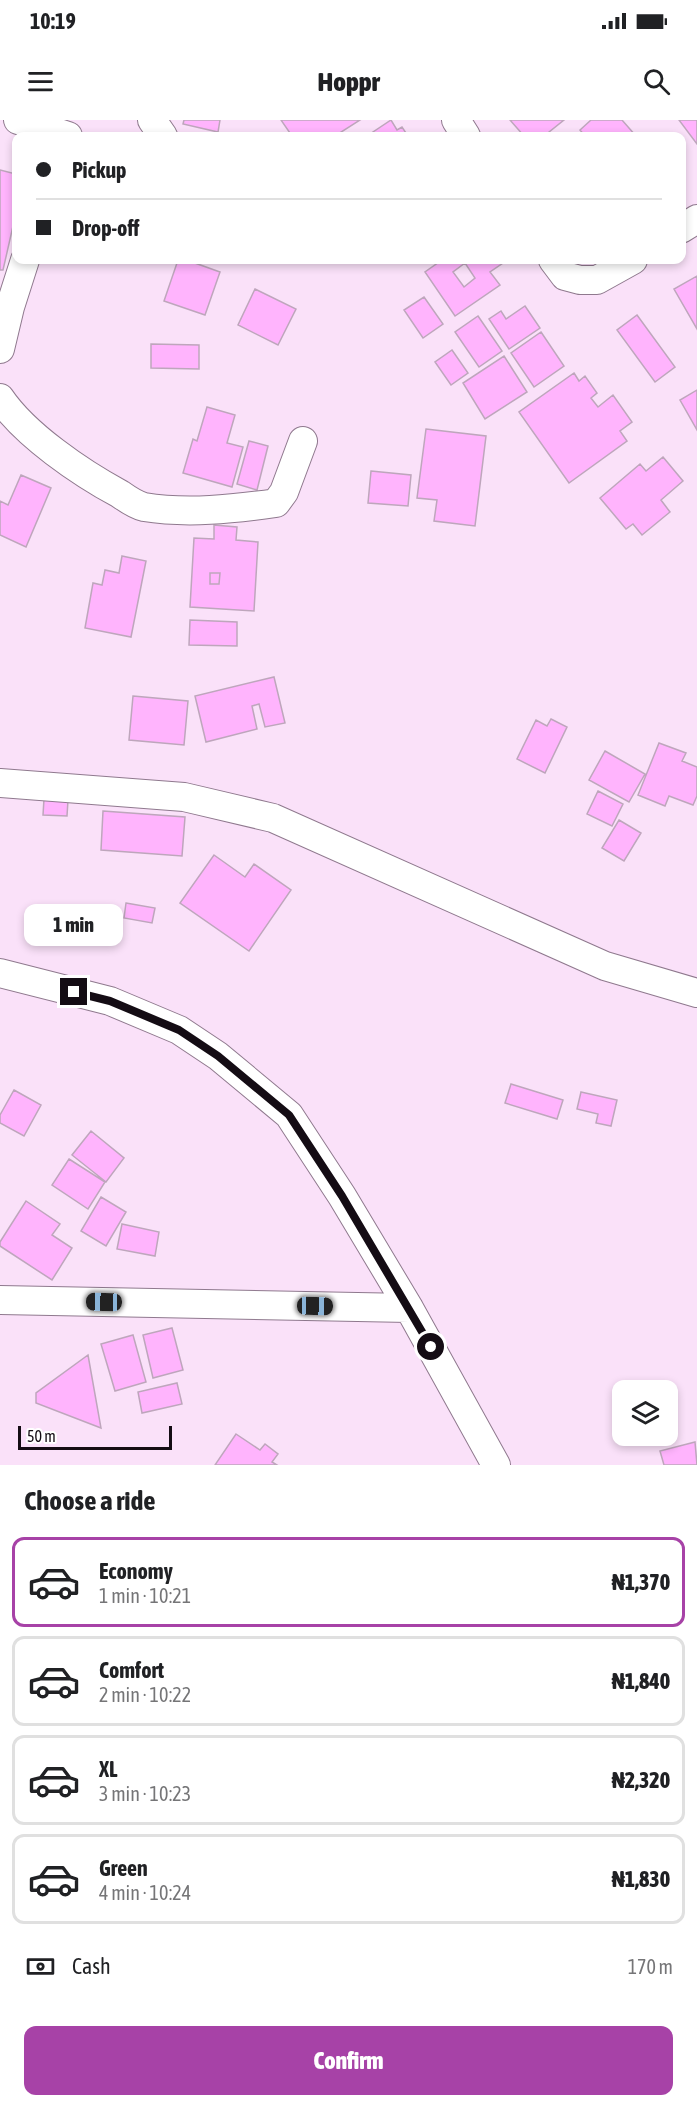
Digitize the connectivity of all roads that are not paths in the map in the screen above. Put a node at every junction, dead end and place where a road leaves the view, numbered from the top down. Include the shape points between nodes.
1 (18, 120) edge
2 (66, 132) edge
3 (24, 264) edge
4 (556, 264) edge
5 (626, 264) edge
6 (0, 349) edge
7 (0, 398) edge
8 (303, 441) dead end
9 (0, 783) edge
10 (0, 973) edge
11 (697, 993) edge
12 (0, 1300) edge
13 (409, 1308) junction
14 (496, 1465) edge

1 - 2 street
3 - 6 street
4 - 5 street via 565,276 597,280
7 - 8 street via 24,427 95,481 141,506 185,510 276,502 284,492
9 - 11 street via 184,797 273,818 605,966
10 - 13 street via 110,1001 179,1030 218,1056 289,1115
12 - 13 street
13 - 14 street

